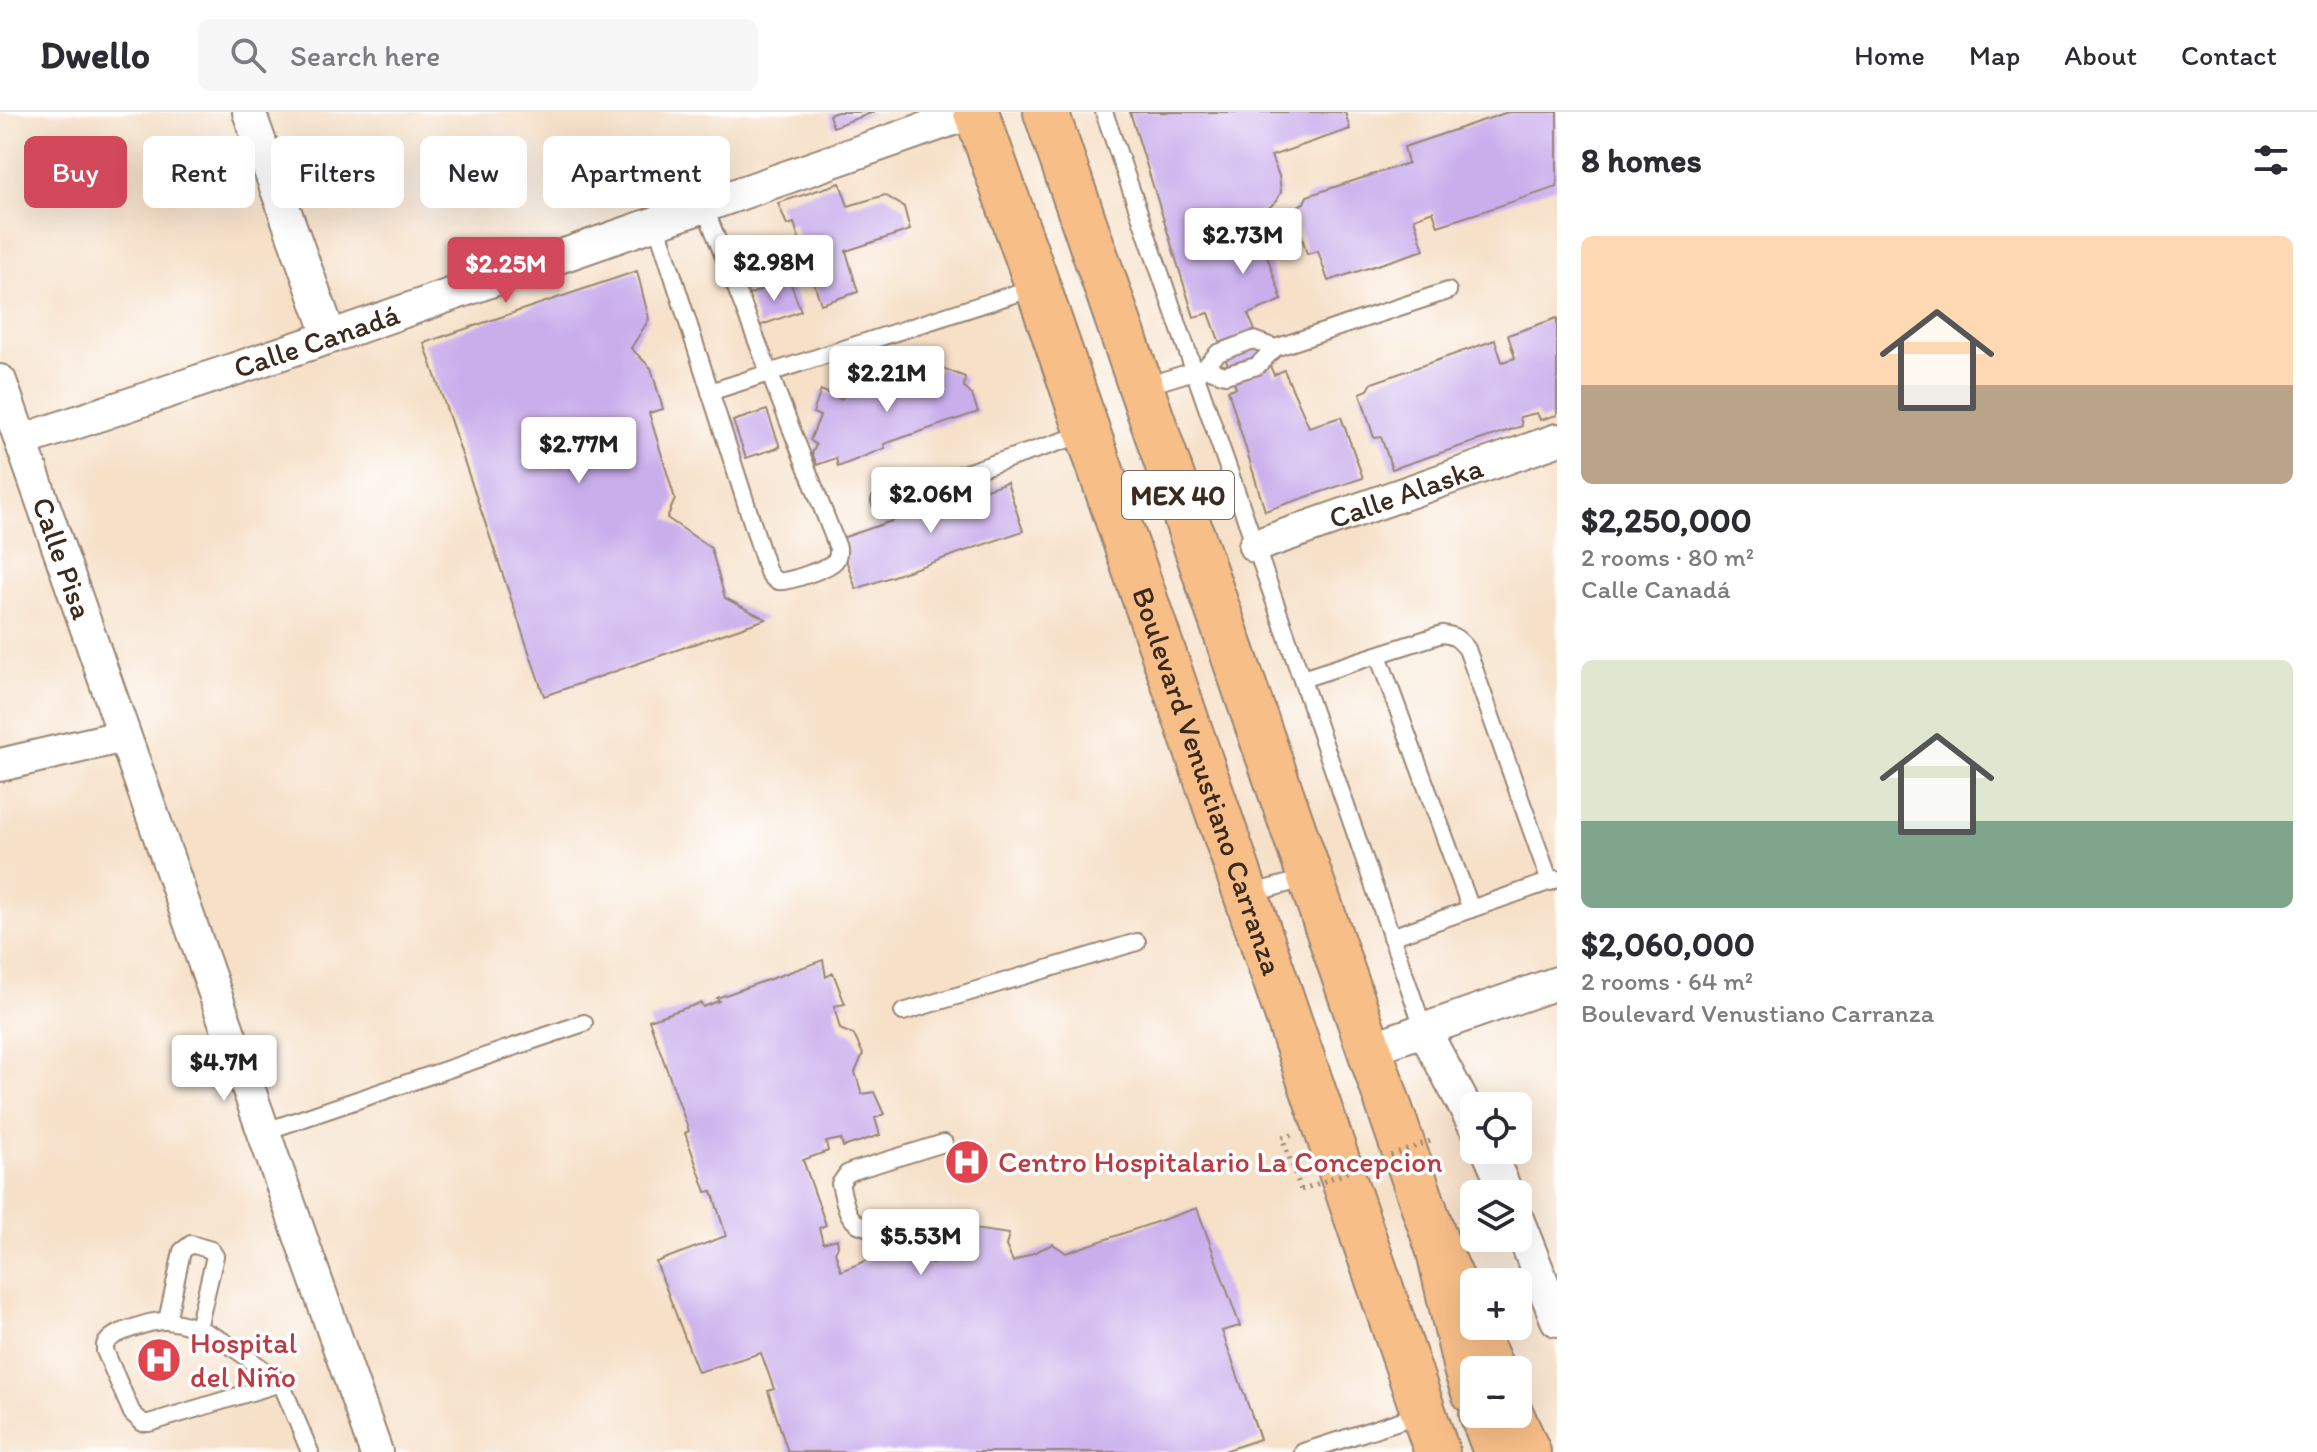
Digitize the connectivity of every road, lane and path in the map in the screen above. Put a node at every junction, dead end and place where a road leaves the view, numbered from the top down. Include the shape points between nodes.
1 (249, 112) edge
2 (974, 112) edge
3 (1046, 112) edge
4 (1104, 112) edge
5 (730, 197) edge
6 (698, 208) edge
7 (705, 208) edge
8 (656, 223) junction
9 (1038, 287) junction
10 (1448, 291) dead end
11 (330, 337) junction
12 (1275, 348) junction
13 (1199, 369) junction
14 (769, 374) junction
15 (0, 381) edge
16 (1141, 387) junction
17 (710, 392) junction
18 (1087, 433) junction
19 (1557, 440) edge
20 (21, 441) junction
21 (880, 501) dead end
22 (1255, 546) junction
23 (1378, 655) junction
24 (1302, 679) junction
25 (124, 736) junction
26 (0, 765) edge
27 (1310, 877) junction
28 (1553, 881) edge
29 (1246, 895) junction
30 (1471, 909) junction
31 (1391, 937) junction
32 (1137, 942) dead end
33 (1557, 983) edge
34 (903, 1012) dead end
35 (584, 1023) dead end
36 (1424, 1030) junction
37 (1369, 1049) junction
38 (1460, 1098) edge
39 (263, 1132) junction
40 (1433, 1140) dead end
41 (944, 1143) dead end
42 (1301, 1190) dead end
43 (867, 1227) dead end
44 (1439, 1251) junction
45 (1530, 1252) edge
46 (1557, 1320) edge
47 (167, 1321) junction
48 (198, 1328) junction
49 (1463, 1356) edge
50 (1486, 1356) edge
51 (281, 1383) junction
52 (1487, 1428) edge
53 (1517, 1428) edge
54 (1430, 1432) edge
55 (310, 1452) edge
56 (376, 1452) edge
57 (1303, 1452) edge
58 (1496, 1452) edge
59 (1528, 1452) edge

1 - 11 street
2 - 5 street, Calle Canadá
2 - 9 main road, Boulevard Venustiano Carranza / MEX 40
3 - 16 main road, MEX 40
4 - 13 lane
6 - 8 street, Calle Canadá
7 - 14 lane
8 - 11 street, Calle Canadá
8 - 17 lane
9 - 14 lane
9 - 18 main road, Boulevard Venustiano Carranza / MEX 40
10 - 12 lane
11 - 20 street, Calle Canadá
12 - 13 lane via 1257,366 1225,375
12 - 13 lane via 1253,340 1218,353
13 - 16 lane
13 - 22 lane
14 - 17 lane
14 - 17 lane via 838,548 826,567 786,581 768,572
15 - 20 street, Calle Pisa
16 - 27 main road, MEX 40
18 - 21 lane
18 - 29 main road, Boulevard Venustiano Carranza / MEX 40
19 - 22 street, Calle Alaska
20 - 25 street, Calle Pisa
22 - 24 lane
23 - 24 lane
23 - 28 lane via 1442,634 1452,634 1467,649
23 - 30 lane
24 - 31 lane
25 - 26 street
25 - 39 street, Calle Pisa
27 - 29 lane
27 - 37 main road, MEX 40
28 - 30 lane
29 - 54 main road, Boulevard Venustiano Carranza / MEX 40
30 - 31 lane
31 - 36 lane
32 - 34 lane
33 - 36 street
35 - 39 lane
36 - 37 street
36 - 38 street
37 - 44 main road, MEX 40
39 - 56 street, Calle Pisa
40 - 42 path, bridge
41 - 43 lane via 842,1179 850,1217
44 - 49 main road
44 - 50 main road, MEX 40
45 - 46 street
47 - 48 lane
47 - 48 lane via 182,1251 191,1244 215,1256
47 - 51 lane via 113,1335 105,1345 132,1413 143,1423
48 - 51 lane
51 - 55 lane
52 - 58 main road
53 - 59 main road
54 - 57 lane

